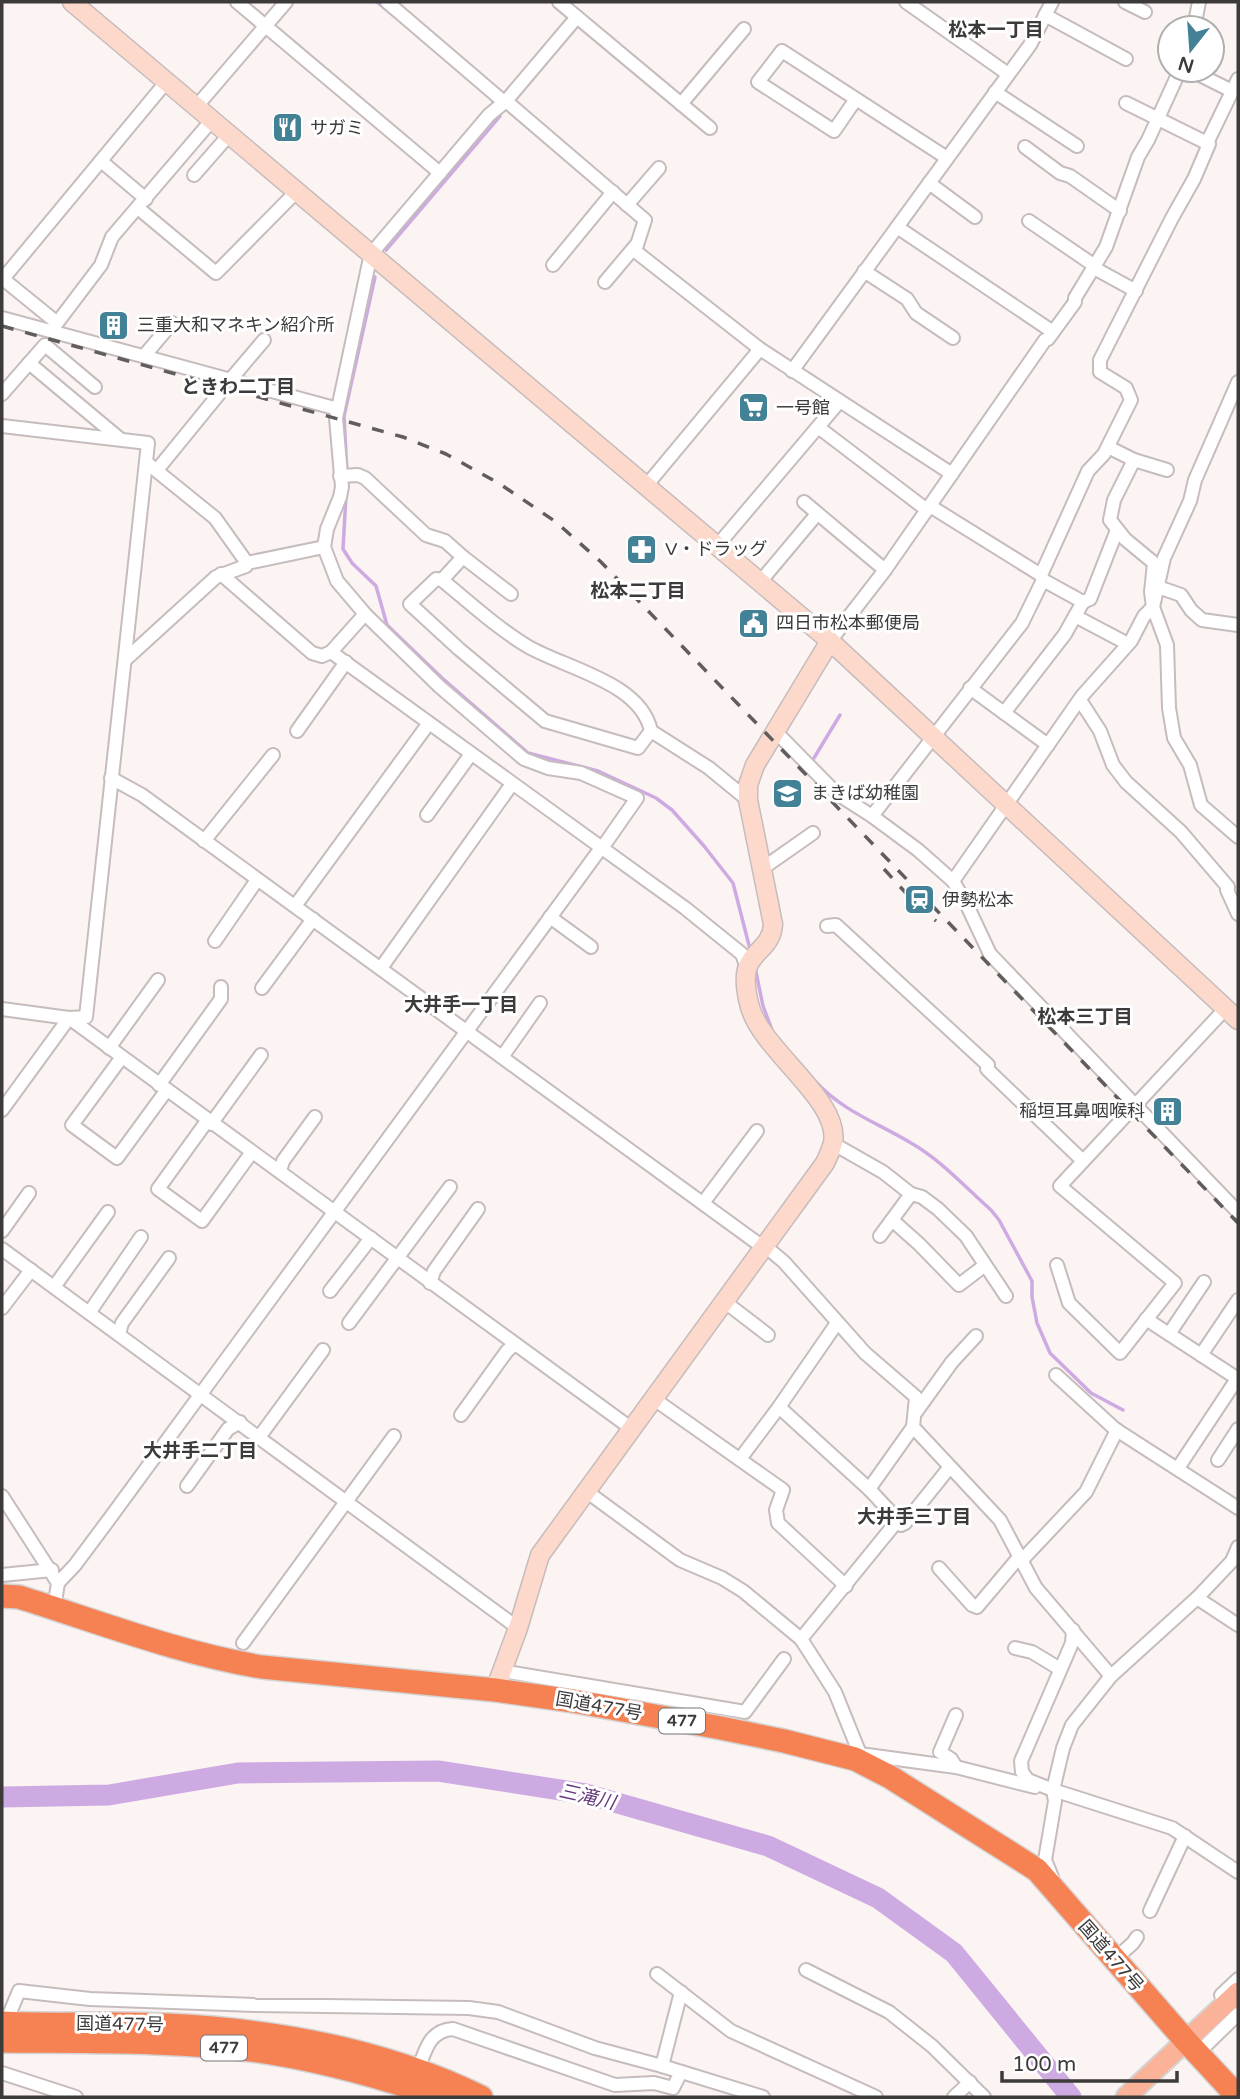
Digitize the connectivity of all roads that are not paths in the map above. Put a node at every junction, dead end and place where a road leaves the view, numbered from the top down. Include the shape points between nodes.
1 (72, 2) edge
2 (237, 2) edge
3 (286, 2) edge
4 (387, 2) edge
5 (559, 2) edge
6 (906, 2) edge
7 (1052, 2) edge
8 (1125, 2) edge
9 (1145, 12) dead end
10 (1045, 15) junction
11 (577, 17) junction
12 (266, 26) junction
13 (744, 29) dead end
14 (1126, 59) dead end
15 (1008, 74) junction
16 (167, 81) junction
17 (1173, 84) edge
18 (1235, 85) edge
19 (995, 92) junction
20 (856, 99) junction
21 (504, 102) junction
22 (1126, 103) dead end
23 (681, 104) junction
24 (196, 107) junction
25 (1157, 119) junction
26 (212, 120) junction
27 (710, 128) dead end
28 (229, 135) junction
29 (1207, 143) junction
30 (1077, 146) dead end
31 (1025, 147) dead end
32 (947, 158) junction
33 (101, 161) junction
34 (659, 168) dead end
35 (440, 173) junction
36 (194, 175) dead end
37 (929, 183) junction
38 (297, 191) junction
39 (613, 192) junction
40 (141, 204) junction
41 (627, 205) junction
42 (1119, 211) junction
43 (975, 217) dead end
44 (1029, 222) dead end
45 (897, 227) junction
46 (638, 243) junction
47 (371, 254) junction
48 (553, 265) dead end
49 (1095, 267) junction
50 (864, 271) junction
51 (2, 278) edge
52 (606, 282) dead end
53 (1136, 291) junction
54 (2, 318) edge
55 (172, 323) dead end
56 (54, 327) junction
57 (1053, 332) junction
58 (953, 338) dead end
59 (264, 340) dead end
60 (760, 349) junction
61 (144, 356) junction
62 (29, 363) junction
63 (792, 371) junction
64 (231, 379) junction
65 (1238, 382) edge
66 (95, 387) dead end
67 (2, 394) edge
68 (219, 394) dead end
69 (839, 401) junction
70 (338, 409) junction
71 (2, 426) edge
72 (818, 427) junction
73 (120, 440) junction
74 (1108, 447) junction
75 (1134, 460) junction
76 (152, 467) junction
77 (1167, 470) dead end
78 (952, 474) junction
79 (341, 475) junction
80 (646, 486) junction
81 (804, 502) dead end
82 (928, 508) junction
83 (817, 514) junction
84 (1117, 530) junction
85 (324, 547) junction
86 (718, 547) junction
87 (463, 557) junction
88 (247, 563) junction
89 (884, 570) junction
90 (220, 575) junction
91 (1042, 578) junction
92 (442, 580) junction
93 (760, 582) junction
94 (1158, 587) junction
95 (512, 594) dead end
96 (1083, 602) junction
97 (1153, 607) junction
98 (365, 614) junction
99 (1075, 616) junction
100 (1238, 625) edge
101 (830, 641) junction
102 (1128, 644) junction
103 (331, 652) junction
104 (125, 660) junction
105 (346, 662) junction
106 (970, 688) junction
107 (1080, 700) junction
108 (1004, 713) junction
109 (429, 723) junction
110 (298, 730) dead end
111 (775, 730) junction
112 (651, 731) junction
113 (934, 736) junction
114 (1048, 746) junction
115 (471, 754) junction
116 (273, 755) dead end
117 (111, 778) junction
118 (512, 785) junction
119 (748, 800) junction
120 (1007, 806) junction
121 (426, 815) dead end
122 (872, 816) junction
123 (813, 833) dead end
124 (1238, 837) edge
125 (204, 841) junction
126 (602, 848) junction
127 (763, 868) junction
128 (257, 880) junction
129 (953, 881) junction
130 (295, 906) junction
131 (1238, 914) edge
132 (550, 917) junction
133 (313, 919) junction
134 (827, 926) dead end
135 (215, 941) dead end
136 (591, 947) dead end
137 (751, 963) junction
138 (381, 968) junction
139 (158, 980) dead end
140 (221, 987) dead end
141 (261, 988) dead end
142 (540, 1003) dead end
143 (2, 1009) edge
144 (1232, 1014) edge
145 (69, 1018) junction
146 (466, 1031) junction
147 (109, 1048) junction
148 (261, 1055) dead end
149 (502, 1057) junction
150 (122, 1058) junction
151 (163, 1088) junction
152 (1134, 1104) junction
153 (2, 1110) edge
154 (316, 1117) dead end
155 (209, 1122) junction
156 (757, 1131) dead end
157 (832, 1143) junction
158 (252, 1152) junction
159 (1083, 1161) junction
160 (280, 1171) junction
161 (450, 1187) dead end
162 (29, 1194) dead end
163 (911, 1194) junction
164 (703, 1203) junction
165 (478, 1209) dead end
166 (108, 1212) dead end
167 (335, 1212) junction
168 (1238, 1212) edge
169 (892, 1220) junction
170 (2, 1231) edge
171 (880, 1236) dead end
172 (141, 1237) dead end
173 (371, 1238) junction
174 (765, 1247) junction
175 (2, 1249) edge
176 (169, 1258) dead end
177 (397, 1258) junction
178 (1057, 1265) dead end
179 (984, 1266) junction
180 (31, 1270) junction
181 (1204, 1282) dead end
182 (430, 1283) junction
183 (54, 1287) junction
184 (330, 1291) dead end
185 (1006, 1296) dead end
186 (1238, 1300) edge
187 (725, 1302) junction
188 (2, 1308) edge
189 (89, 1313) junction
190 (1146, 1319) junction
191 (349, 1323) dead end
192 (837, 1323) junction
193 (119, 1334) junction
194 (1169, 1334) junction
195 (768, 1335) dead end
196 (976, 1336) dead end
197 (515, 1344) junction
198 (323, 1350) dead end
199 (1201, 1354) junction
200 (1056, 1375) dead end
201 (1238, 1379) edge
202 (201, 1394) junction
203 (654, 1399) junction
204 (779, 1407) junction
205 (461, 1415) dead end
206 (914, 1421) junction
207 (240, 1422) junction
208 (632, 1429) junction
209 (1238, 1429) edge
210 (1118, 1430) junction
211 (260, 1436) junction
212 (394, 1436) dead end
213 (740, 1459) junction
214 (1218, 1460) dead end
215 (949, 1468) junction
216 (1178, 1468) junction
217 (187, 1486) dead end
218 (869, 1489) junction
219 (586, 1491) junction
220 (2, 1496) edge
221 (346, 1501) junction
222 (1238, 1508) edge
223 (898, 1520) junction
224 (1238, 1547) edge
225 (1021, 1558) junction
226 (939, 1568) dead end
227 (52, 1570) junction
228 (2, 1574) edge
229 (58, 1583) junction
230 (846, 1586) junction
231 (2, 1595) edge
232 (1197, 1598) junction
233 (54, 1608) junction
234 (1238, 1625) edge
235 (518, 1628) junction
236 (1073, 1630) junction
237 (801, 1639) junction
238 (243, 1643) dead end
239 (1015, 1648) dead end
240 (784, 1659) dead end
241 (1060, 1669) junction
242 (1111, 1676) junction
243 (498, 1680) junction
244 (956, 1715) dead end
245 (858, 1757) junction
246 (956, 1767) junction
247 (1052, 1790) junction
248 (1185, 1836) junction
249 (1238, 1872) edge
250 (1065, 1903) junction
251 (1150, 1910) dead end
252 (1137, 1937) dead end
253 (1114, 1960) junction
254 (806, 1970) dead end
255 (656, 1974) dead end
256 (1238, 1979) edge
257 (681, 1992) junction
258 (1238, 1992) edge
259 (1238, 2014) edge
260 (3, 2030) edge
261 (1188, 2043) junction
262 (662, 2066) junction
263 (681, 2072) junction
264 (2, 2073) edge
265 (414, 2079) junction
266 (970, 2081) junction
267 (723, 2085) junction
268 (76, 2097) edge
269 (440, 2097) edge
270 (481, 2097) edge
271 (733, 2097) edge
272 (763, 2097) edge
273 (876, 2097) edge
274 (954, 2097) edge
275 (984, 2097) edge
276 (1126, 2097) edge
277 (1238, 2097) edge

1 - 16 street
2 - 12 street
3 - 12 street
4 - 21 street
5 - 11 street
6 - 15 street
7 - 10 street
8 - 9 street
10 - 14 street
10 - 15 street
11 - 21 street
11 - 23 street
12 - 24 street
12 - 35 street
13 - 23 street
15 - 19 street
16 - 24 street
16 - 33 street
17 - 25 street
18 - 29 street
19 - 30 street
19 - 32 street
20 - 20 street via 782,51 758,82 834,131
20 - 32 street
21 - 35 street
21 - 39 street
22 - 25 street
23 - 27 street
24 - 26 street
25 - 29 street
25 - 42 street
26 - 28 street
26 - 40 street
28 - 36 street
28 - 38 street
29 - 53 street via 1194,179
31 - 42 street
32 - 37 street
33 - 40 street
33 - 51 street
34 - 41 street
35 - 47 street
37 - 43 street
37 - 45 street
38 - 40 street via 216,273
38 - 47 street
39 - 41 street
39 - 48 street
40 - 56 street via 112,237 101,265
41 - 46 street via 645,220
42 - 49 street
44 - 49 street
45 - 50 street
45 - 57 street
46 - 52 street
46 - 60 street via 635,251
47 - 70 street
47 - 80 street
49 - 53 street
49 - 57 street
50 - 58 street
50 - 63 street
51 - 56 street
53 - 74 street via 1100,360 1100,372 1126,388 1131,400
54 - 56 street
55 - 61 street
56 - 61 street
57 - 78 street
59 - 64 street
60 - 63 street
60 - 80 street
61 - 64 street
62 - 66 street via 45,345
62 - 67 street
62 - 73 street
63 - 69 street
64 - 70 street
65 - 94 street via 1164,558
68 - 76 street
69 - 72 street
69 - 78 street
70 - 79 street
71 - 73 street
72 - 82 street
72 - 86 street
73 - 76 street via 148,443
74 - 75 street
74 - 91 street via 1088,471
75 - 77 street
75 - 84 street via 1111,512
76 - 88 street via 215,518
76 - 104 street
78 - 82 street
79 - 85 street via 340,497
79 - 87 street via 365,478 426,535 445,541
80 - 86 street
81 - 83 street
82 - 89 street
82 - 91 street
83 - 89 street
83 - 93 street
84 - 96 street via 1090,599
84 - 97 street via 1154,563
85 - 88 street
85 - 98 street via 337,581
86 - 93 street
87 - 92 street
87 - 95 street
88 - 90 street
89 - 101 street
90 - 103 street via 312,653 322,656
90 - 104 street
91 - 96 street
91 - 106 street via 1021,623
92 - 112 street via 530,648 620,689
92 - 112 street via 436,579 410,604 545,721 638,748
93 - 101 street
94 - 97 street
94 - 100 street via 1181,596 1202,620
96 - 99 street
97 - 102 street
97 - 124 street via 1167,645 1174,738 1190,765 1202,805
98 - 103 street
98 - 126 street via 524,759 581,773 637,798
99 - 102 street
99 - 108 street
101 - 111 street
101 - 113 street
102 - 107 street
103 - 105 street
104 - 117 street
105 - 109 street
105 - 110 street
106 - 108 street
106 - 113 street
107 - 114 street
107 - 131 street via 1100,731 1113,765 1181,832 1228,887
108 - 114 street
109 - 115 street
109 - 130 street
111 - 119 street via 755,765
111 - 122 street via 836,793
112 - 119 street
113 - 120 street
113 - 122 street
114 - 120 street
115 - 118 street
115 - 121 street
116 - 125 street
117 - 125 street
117 - 145 street via 86,1017
118 - 126 street
118 - 138 street
119 - 127 street
120 - 129 street
120 - 144 street
122 - 129 street
123 - 127 street
125 - 128 street
126 - 132 street
126 - 137 street
127 - 137 street via 772,937
128 - 130 street
128 - 135 street
129 - 152 street via 990,954
130 - 133 street
132 - 136 street
132 - 146 street
133 - 138 street
133 - 141 street
134 - 159 street via 836,925 918,1000
137 - 157 street via 750,1009 773,1047 822,1103 830,1120
138 - 146 street
139 - 147 street
140 - 151 street via 221,999
142 - 149 street
143 - 145 street
144 - 152 street
145 - 147 street
145 - 153 street
146 - 149 street
146 - 167 street
147 - 150 street
148 - 155 street
149 - 164 street
150 - 151 street
150 - 151 street via 72,1125 117,1158
151 - 155 street
152 - 159 street
152 - 168 street
154 - 160 street
155 - 158 street
155 - 158 street via 158,1189 202,1221
156 - 164 street
157 - 163 street
157 - 174 street via 825,1163
158 - 160 street
159 - 190 street via 1060,1186 1175,1283
160 - 167 street
161 - 177 street
162 - 170 street
163 - 169 street
163 - 179 street via 922,1197 958,1227
164 - 174 street
165 - 182 street via 434,1270
166 - 183 street
167 - 173 street
167 - 202 street
169 - 171 street
169 - 179 street via 959,1285
172 - 189 street
173 - 177 street
173 - 184 street
174 - 187 street
174 - 192 street
175 - 180 street
176 - 193 street via 122,1323
177 - 182 street
177 - 191 street
178 - 190 street via 1069,1303 1120,1353
179 - 185 street
180 - 183 street
180 - 188 street
181 - 194 street
182 - 197 street
183 - 189 street
186 - 199 street
187 - 195 street
187 - 203 street
189 - 193 street
190 - 194 street
192 - 204 street
192 - 206 street via 916,1397
193 - 202 street
194 - 199 street
196 - 206 street via 952,1362
197 - 205 street
197 - 208 street
198 - 211 street
199 - 201 street
200 - 210 street
201 - 216 street
202 - 207 street
202 - 229 street
203 - 208 street
203 - 213 street
204 - 213 street
204 - 218 street
206 - 215 street
206 - 218 street
207 - 211 street
207 - 217 street via 228,1429
208 - 219 street
209 - 214 street
210 - 216 street
210 - 225 street via 1086,1492
211 - 221 street
212 - 221 street
213 - 230 street via 783,1490 776,1510 778,1523
215 - 223 street via 905,1523
215 - 225 street via 1000,1520
216 - 222 street
218 - 223 street
219 - 235 street via 540,1555
219 - 237 street via 680,1560 743,1591
220 - 227 street
221 - 235 street
221 - 238 street
223 - 230 street
224 - 232 street via 1232,1561
225 - 226 street via 977,1607
225 - 236 street via 1036,1588
227 - 228 street
227 - 229 street
229 - 233 street
230 - 237 street
231 - 233 highway, 国道477号 / 477
232 - 234 street
232 - 242 street
233 - 243 highway, 国道477号 / 477 via 231,1662
235 - 243 street
236 - 241 street
236 - 242 street
237 - 245 street via 835,1692
239 - 241 street via 1032,1652
240 - 243 street via 745,1712 672,1698
241 - 247 street via 1021,1761 1028,1780
242 - 247 street via 1072,1725
243 - 245 highway, 国道477号 / 477
244 - 246 street via 940,1752
245 - 246 street
245 - 250 highway, 国道477号 / 477 via 1037,1870
246 - 247 street
247 - 248 street
247 - 250 street via 1055,1801 1045,1860
248 - 249 street
248 - 251 street
250 - 253 highway, 国道477号 / 477
252 - 253 street
253 - 261 highway, 国道477号 / 477
254 - 266 street via 879,2005
255 - 257 street
256 - 261 street
257 - 262 street
257 - 273 street via 732,2031
258 - 261 main road
259 - 261 street
260 - 262 street via 19,1991 90,1999 469,2008 498,2012 595,2048
260 - 265 highway, 国道477号 / 477 via 166,2025 252,2032 340,2048
261 - 276 main road
261 - 277 highway, 国道477号 / 477
262 - 263 street
263 - 265 street via 673,2088 654,2083 615,2085 445,2029 433,2036
263 - 267 street
264 - 268 street
265 - 269 highway, 国道477号 / 477
265 - 270 highway, 国道477号 / 477 via 453,2084
266 - 274 street
266 - 275 street
267 - 271 street
267 - 272 street

